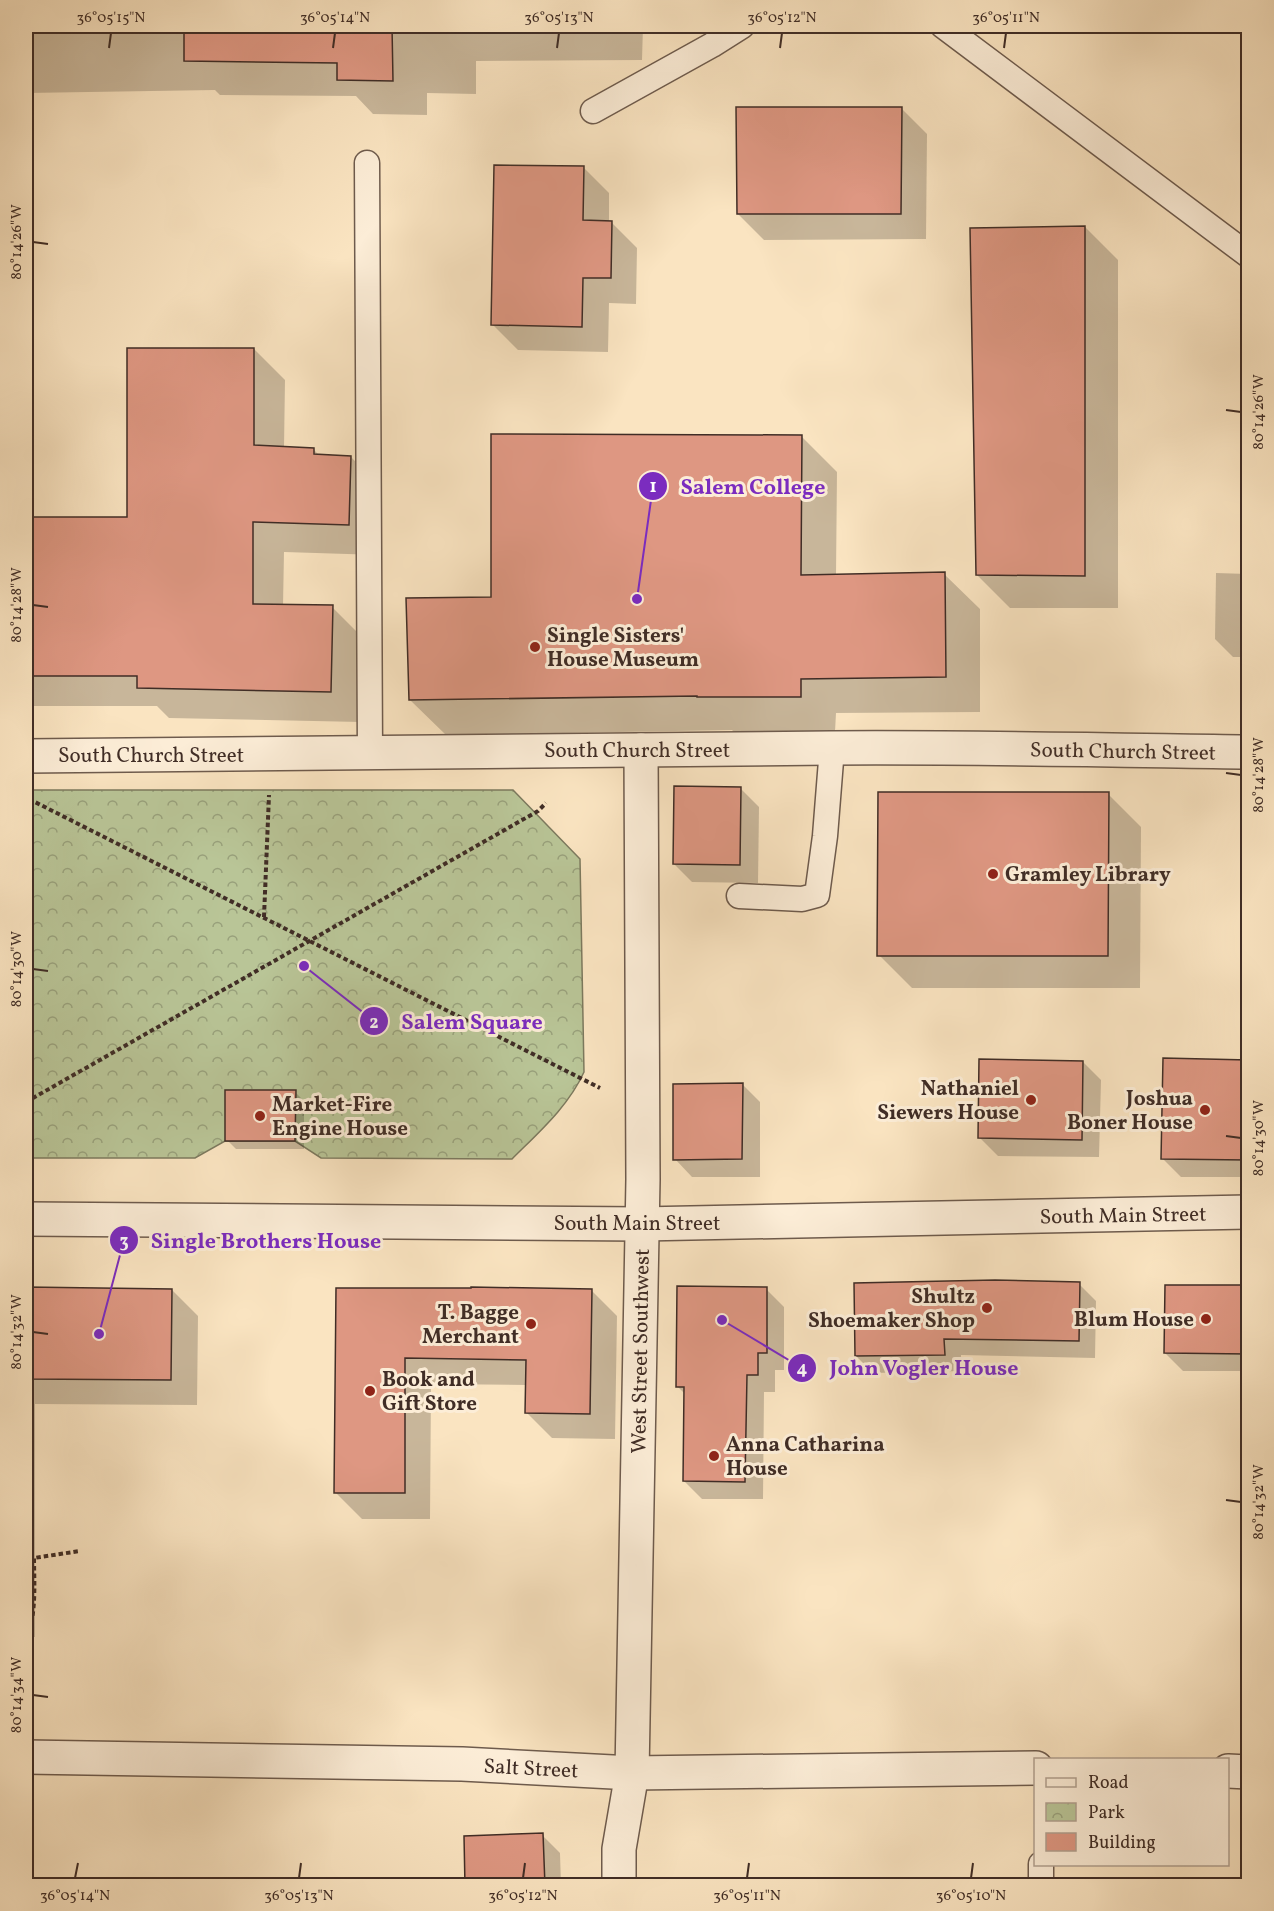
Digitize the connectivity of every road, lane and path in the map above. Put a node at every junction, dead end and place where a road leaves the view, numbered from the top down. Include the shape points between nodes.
1 (741, 26) edge
2 (943, 26) edge
3 (593, 111) dead end
4 (367, 163) dead end
5 (1248, 255) edge
6 (832, 748) junction
7 (641, 750) junction
8 (370, 752) junction
9 (1248, 752) edge
10 (267, 755) junction
11 (26, 756) edge
12 (26, 798) edge
13 (546, 803) dead end
14 (739, 896) dead end
15 (264, 917) junction
16 (311, 940) junction
17 (609, 1092) dead end
18 (26, 1102) edge
19 (1248, 1212) edge
20 (26, 1219) edge
21 (642, 1224) junction
22 (80, 1551) dead end
23 (26, 1637) edge
24 (26, 1757) edge
25 (1034, 1768) edge
26 (1229, 1771) edge
27 (1248, 1772) edge
28 (632, 1773) junction
29 (619, 1886) edge

1 - 3 lane
2 - 5 lane
4 - 8 lane
6 - 7 street, South Church Street
6 - 9 street, South Church Street
6 - 14 lane via 817,895 802,899
7 - 8 street, South Church Street
7 - 21 street, West Street Southwest
8 - 10 street, South Church Street
10 - 11 street, South Church Street
10 - 15 path
12 - 15 path
13 - 16 path
15 - 16 path
16 - 17 path
16 - 18 path
19 - 21 street, South Main Street
20 - 21 street, South Main Street
21 - 28 street, West Street Southwest
22 - 23 path via 34,1558 33,1599
24 - 28 street, Salt Street via 450,1764
25 - 28 street, Salt Street
26 - 27 street
28 - 29 street, West Street Southwest via 619,1849

